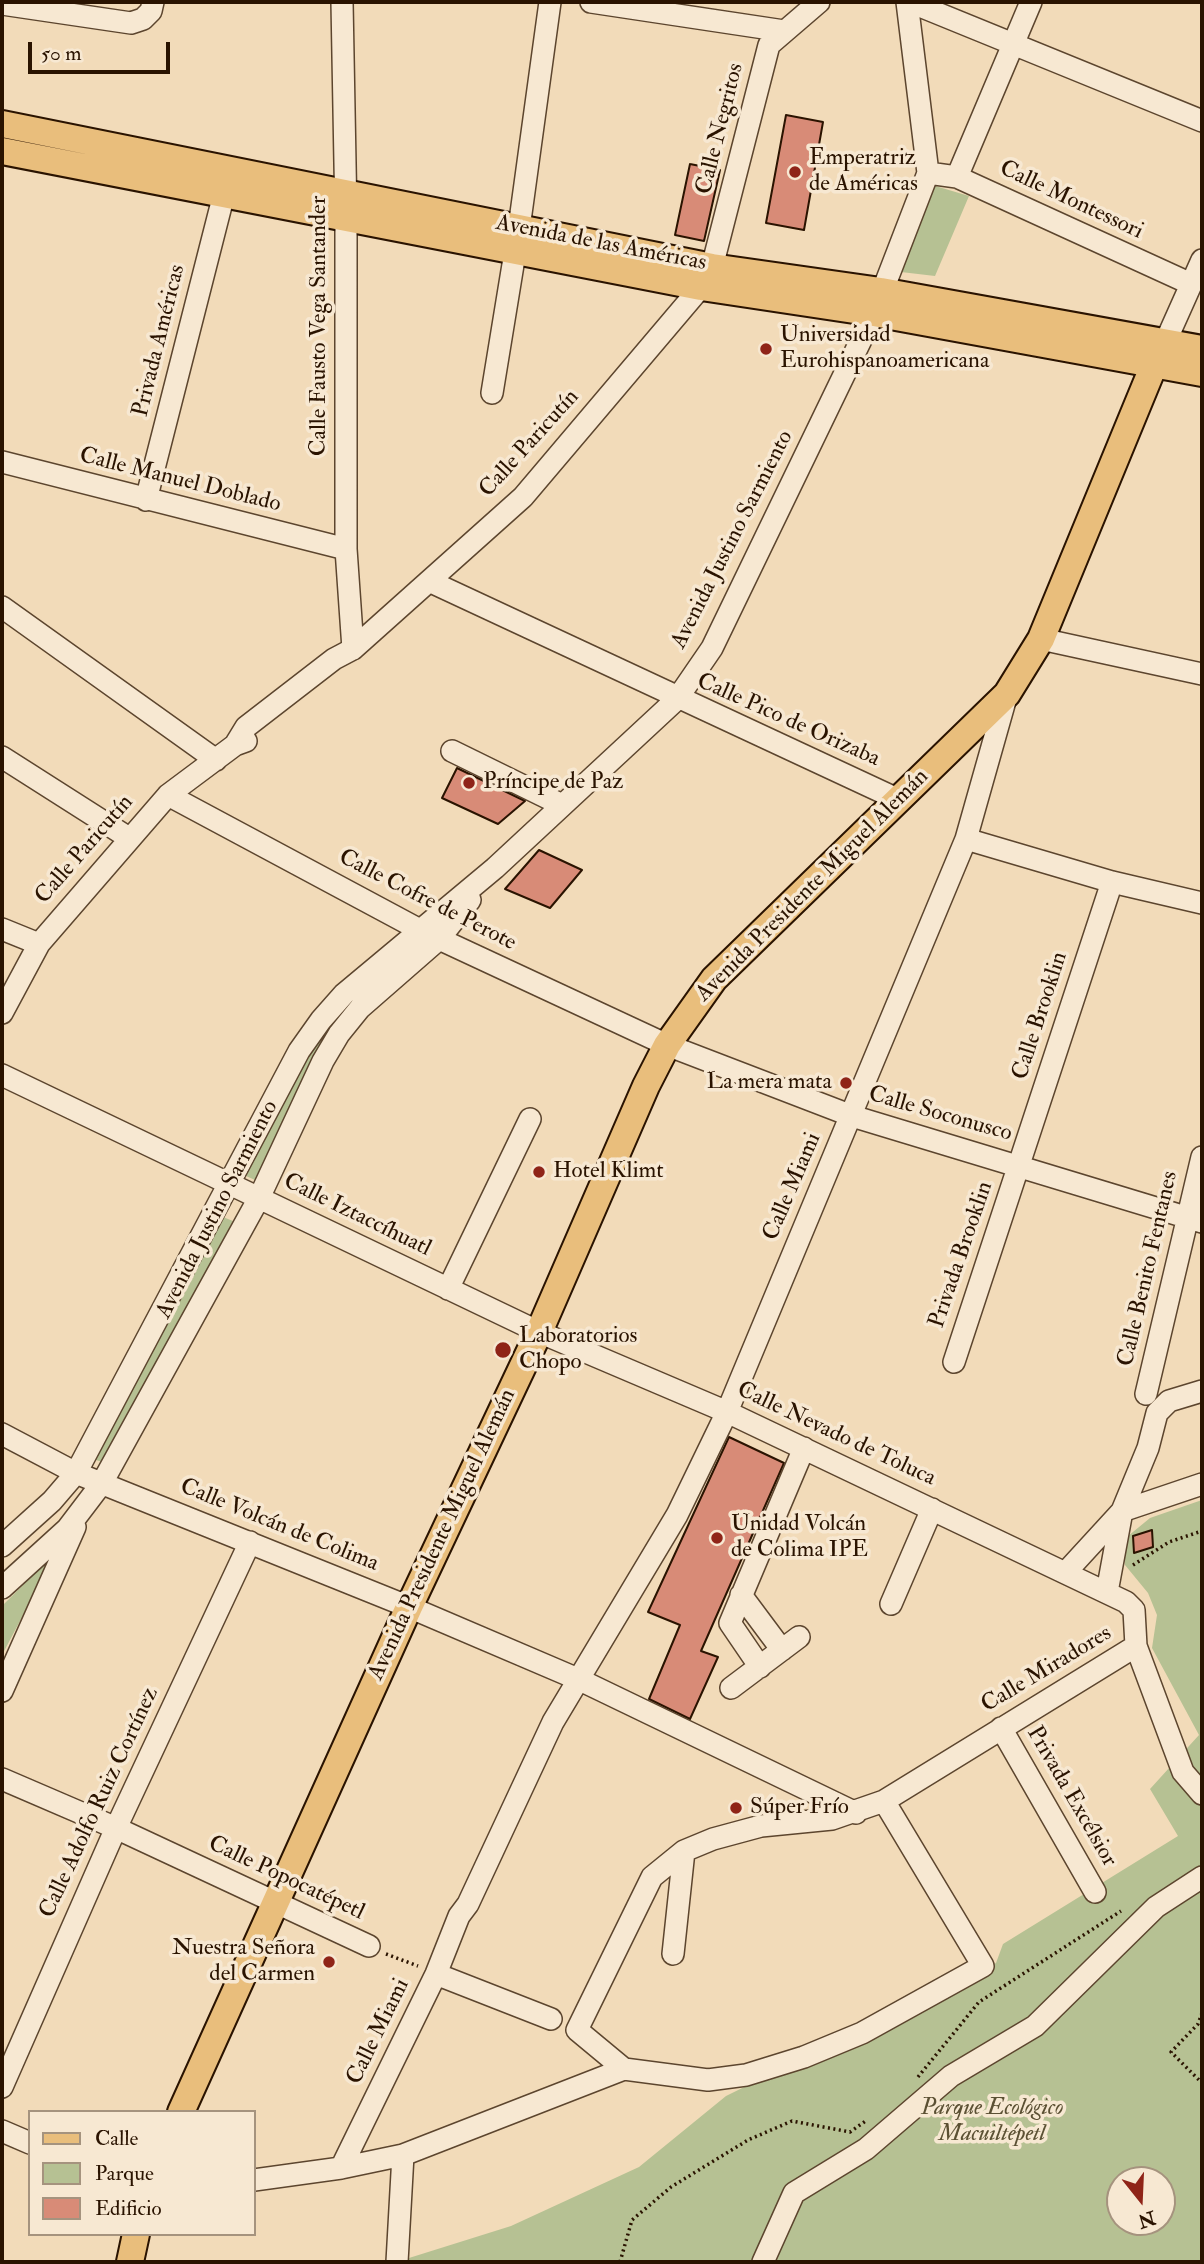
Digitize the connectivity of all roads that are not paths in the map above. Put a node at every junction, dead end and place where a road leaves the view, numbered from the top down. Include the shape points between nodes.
1 (153, 2) edge
2 (342, 2) edge
3 (550, 2) edge
4 (591, 2) edge
5 (819, 2) edge
6 (908, 2) edge
7 (1031, 2) edge
8 (2, 4) edge
9 (784, 31) junction
10 (1013, 43) junction
11 (1202, 121) edge
12 (2, 124) edge
13 (2, 151) edge
14 (928, 173) junction
15 (957, 177) junction
16 (224, 194) junction
17 (346, 205) junction
18 (516, 239) junction
19 (1198, 275) edge
20 (707, 277) junction
21 (878, 302) junction
22 (1202, 349) edge
23 (1160, 354) junction
24 (1202, 373) edge
25 (492, 393) dead end
26 (2, 462) edge
27 (146, 500) junction
28 (346, 550) junction
29 (429, 582) junction
30 (2, 607) edge
31 (1041, 639) junction
32 (353, 649) junction
33 (1202, 674) edge
34 (1007, 694) junction
35 (677, 699) junction
36 (452, 751) dead end
37 (2, 757) edge
38 (216, 760) junction
39 (168, 795) junction
40 (897, 799) junction
41 (562, 805) junction
42 (129, 838) junction
43 (966, 839) junction
44 (1112, 882) junction
45 (1202, 903) edge
46 (2, 929) edge
47 (429, 934) junction
48 (39, 944) junction
49 (2, 1013) edge
50 (667, 1045) junction
51 (2, 1075) edge
52 (852, 1116) junction
53 (530, 1119) dead end
54 (1202, 1157) edge
55 (1020, 1165) junction
56 (230, 1186) junction
57 (259, 1198) junction
58 (1195, 1220) edge
59 (448, 1289) junction
60 (539, 1332) junction
61 (954, 1362) dead end
62 (1202, 1391) edge
63 (1146, 1394) dead end
64 (727, 1412) junction
65 (2, 1434) edge
66 (804, 1448) junction
67 (76, 1473) junction
68 (102, 1483) junction
69 (1202, 1484) edge
70 (932, 1509) junction
71 (83, 1510) junction
72 (1122, 1511) junction
73 (250, 1542) junction
74 (2, 1545) edge
75 (1066, 1572) junction
76 (2, 1588) edge
77 (1107, 1592) junction
78 (741, 1595) junction
79 (891, 1604) dead end
80 (409, 1607) junction
81 (799, 1637) dead end
82 (1136, 1646) junction
83 (782, 1650) junction
84 (760, 1667) junction
85 (580, 1680) junction
86 (731, 1689) dead end
87 (2, 1691) edge
88 (1001, 1728) junction
89 (2, 1779) edge
90 (804, 1786) junction
91 (1202, 1794) edge
92 (884, 1801) junction
93 (856, 1813) junction
94 (792, 1824) junction
95 (116, 1828) junction
96 (684, 1851) junction
97 (1202, 1877) edge
98 (1096, 1892) dead end
99 (273, 1904) junction
100 (369, 1946) road end
101 (673, 1954) dead end
102 (436, 1974) junction
103 (551, 2019) dead end
104 (624, 2069) junction
105 (2, 2087) edge
106 (182, 2110) edge
107 (2, 2131) edge
108 (28, 2142) edge
109 (402, 2155) junction
110 (341, 2168) junction
111 (256, 2180) edge
112 (135, 2236) edge
113 (130, 2262) edge
114 (397, 2262) edge
115 (763, 2262) edge

1 - 8 street via 143,19 131,23
2 - 17 street, Calle Fausto Vega Santander
3 - 18 street
4 - 9 street
5 - 9 street, Calle Negritos
6 - 10 street
6 - 14 street
7 - 10 street
9 - 20 street, Calle Negritos via 769,45
10 - 11 street
10 - 15 street
12 - 17 main road, Avenida de las Américas
13 - 16 main road, Avenida de las Américas
14 - 15 street, Calle Montessori
14 - 21 street, Avenida Justino Sarmiento
15 - 19 street, Calle Montessori
16 - 17 main road, Avenida de las Américas
16 - 27 street, Privada Américas
17 - 18 main road, Avenida de las Américas
17 - 28 street, Calle Fausto Vega Santander
18 - 20 main road, Avenida de las Américas
18 - 25 street
19 - 23 street
20 - 21 main road, Avenida de las Américas
20 - 29 street, Calle Paricutín via 523,497
21 - 23 main road, Avenida de las Américas
21 - 35 street, Avenida Justino Sarmiento via 712,648
22 - 23 main road, Avenida de las Américas
23 - 24 main road, Avenida de las Américas
23 - 31 main road, Avenida Presidente Miguel Alemán
26 - 27 street, Calle Manuel Doblado
27 - 28 street, Calle Manuel Doblado
28 - 32 street, Calle Fausto Vega Santander
29 - 32 street, Calle Paricutín
29 - 35 street, Calle Pico de Orizaba
30 - 38 street
31 - 33 street
31 - 34 main road, Avenida Presidente Miguel Alemán
32 - 38 street, Calle Paricutín via 344,666 255,737
34 - 40 main road, Avenida Presidente Miguel Alemán
34 - 43 street, Calle Miami
35 - 40 street, Calle Pico de Orizaba
35 - 41 street, Avenida Justino Sarmiento
36 - 41 street
37 - 42 street
38 - 39 street, Calle Paricutín
39 - 42 street, Calle Paricutín
39 - 47 street, Calle Cofre de Perote
40 - 50 main road, Avenida Presidente Miguel Alemán via 715,979
41 - 47 street, Avenida Justino Sarmiento
42 - 48 street, Calle Paricutín
43 - 44 street
43 - 52 street, Calle Miami
44 - 45 street
44 - 55 street, Calle Brooklin
46 - 48 street
47 - 50 street, Calle Cofre de Perote
47 - 56 street, Avenida Justino Sarmiento via 344,994 321,1020 299,1051
47 - 57 street, Avenida Justino Sarmiento via 340,1034
48 - 49 street, Calle Paricutín
50 - 52 street, Calle Soconusco
50 - 60 main road, Avenida Presidente Miguel Alemán
51 - 56 street, Calle Iztaccíhuatl
52 - 55 street, Calle Soconusco
52 - 64 street, Calle Miami
53 - 59 street
54 - 58 street, Calle Benito Fentanes
55 - 58 street, Calle Soconusco
55 - 61 street, Privada Brooklin
56 - 57 street, Calle Iztaccíhuatl
56 - 67 street, Avenida Justino Sarmiento
57 - 59 street, Calle Iztaccíhuatl
57 - 68 street, Avenida Justino Sarmiento
58 - 63 street, Calle Benito Fentanes
59 - 60 street, Calle Iztaccíhuatl
60 - 64 street, Calle Nevado de Toluca
60 - 80 main road, Avenida Presidente Miguel Alemán
62 - 72 street via 1169,1401 1157,1413
64 - 66 street, Calle Nevado de Toluca
64 - 85 street, Calle Miami via 677,1515
65 - 67 street, Calle Volcán de Colima
66 - 70 street, Calle Nevado de Toluca
66 - 78 street
67 - 68 street, Calle Volcán de Colima
67 - 74 street, Avenida Justino Sarmiento
68 - 71 street, Avenida Justino Sarmiento
68 - 73 street, Calle Volcán de Colima
69 - 72 street
70 - 75 street, Calle Nevado de Toluca
70 - 79 street
71 - 76 street, Avenida Justino Sarmiento
71 - 87 street
72 - 75 street
72 - 77 street, Calle Miradores
73 - 80 street, Calle Volcán de Colima
73 - 95 street, Calle Adolfo Ruiz Cortínez
75 - 77 street, Calle Nevado de Toluca
77 - 82 street, Calle Miradores via 1134,1611
78 - 83 street
78 - 84 street via 730,1623
80 - 85 street, Calle Volcán de Colima
80 - 99 main road, Avenida Presidente Miguel Alemán
81 - 83 street
82 - 88 street, Calle Miradores
82 - 91 street via 1182,1772
83 - 84 street
84 - 86 street
85 - 90 street, Calle Volcán de Colima
85 - 102 street, Calle Miami via 553,1722 459,1916
88 - 92 street, Calle Miradores
88 - 98 street, Privada Excélsior
89 - 95 street, Calle Popocatépetl
90 - 93 street, Calle Volcán de Colima
90 - 94 street
92 - 93 street, Calle Miradores
92 - 104 street via 983,1966 862,2033 746,2075 708,2080
93 - 94 street, Calle Miradores
94 - 96 street, Calle Miradores via 761,1826
95 - 99 street, Calle Popocatépetl
95 - 105 street, Calle Adolfo Ruiz Cortínez
96 - 101 street
96 - 104 street, Calle Miradores via 652,1877 577,2030
97 - 115 street via 1156,1907 1035,2026 951,2076 866,2149 794,2193
99 - 100 street, Calle Popocatépetl
99 - 106 main road, Avenida Presidente Miguel Alemán
102 - 103 street
102 - 110 street, Calle Miami
104 - 109 street
107 - 108 street
109 - 110 street
109 - 114 street
110 - 111 street
112 - 113 main road

